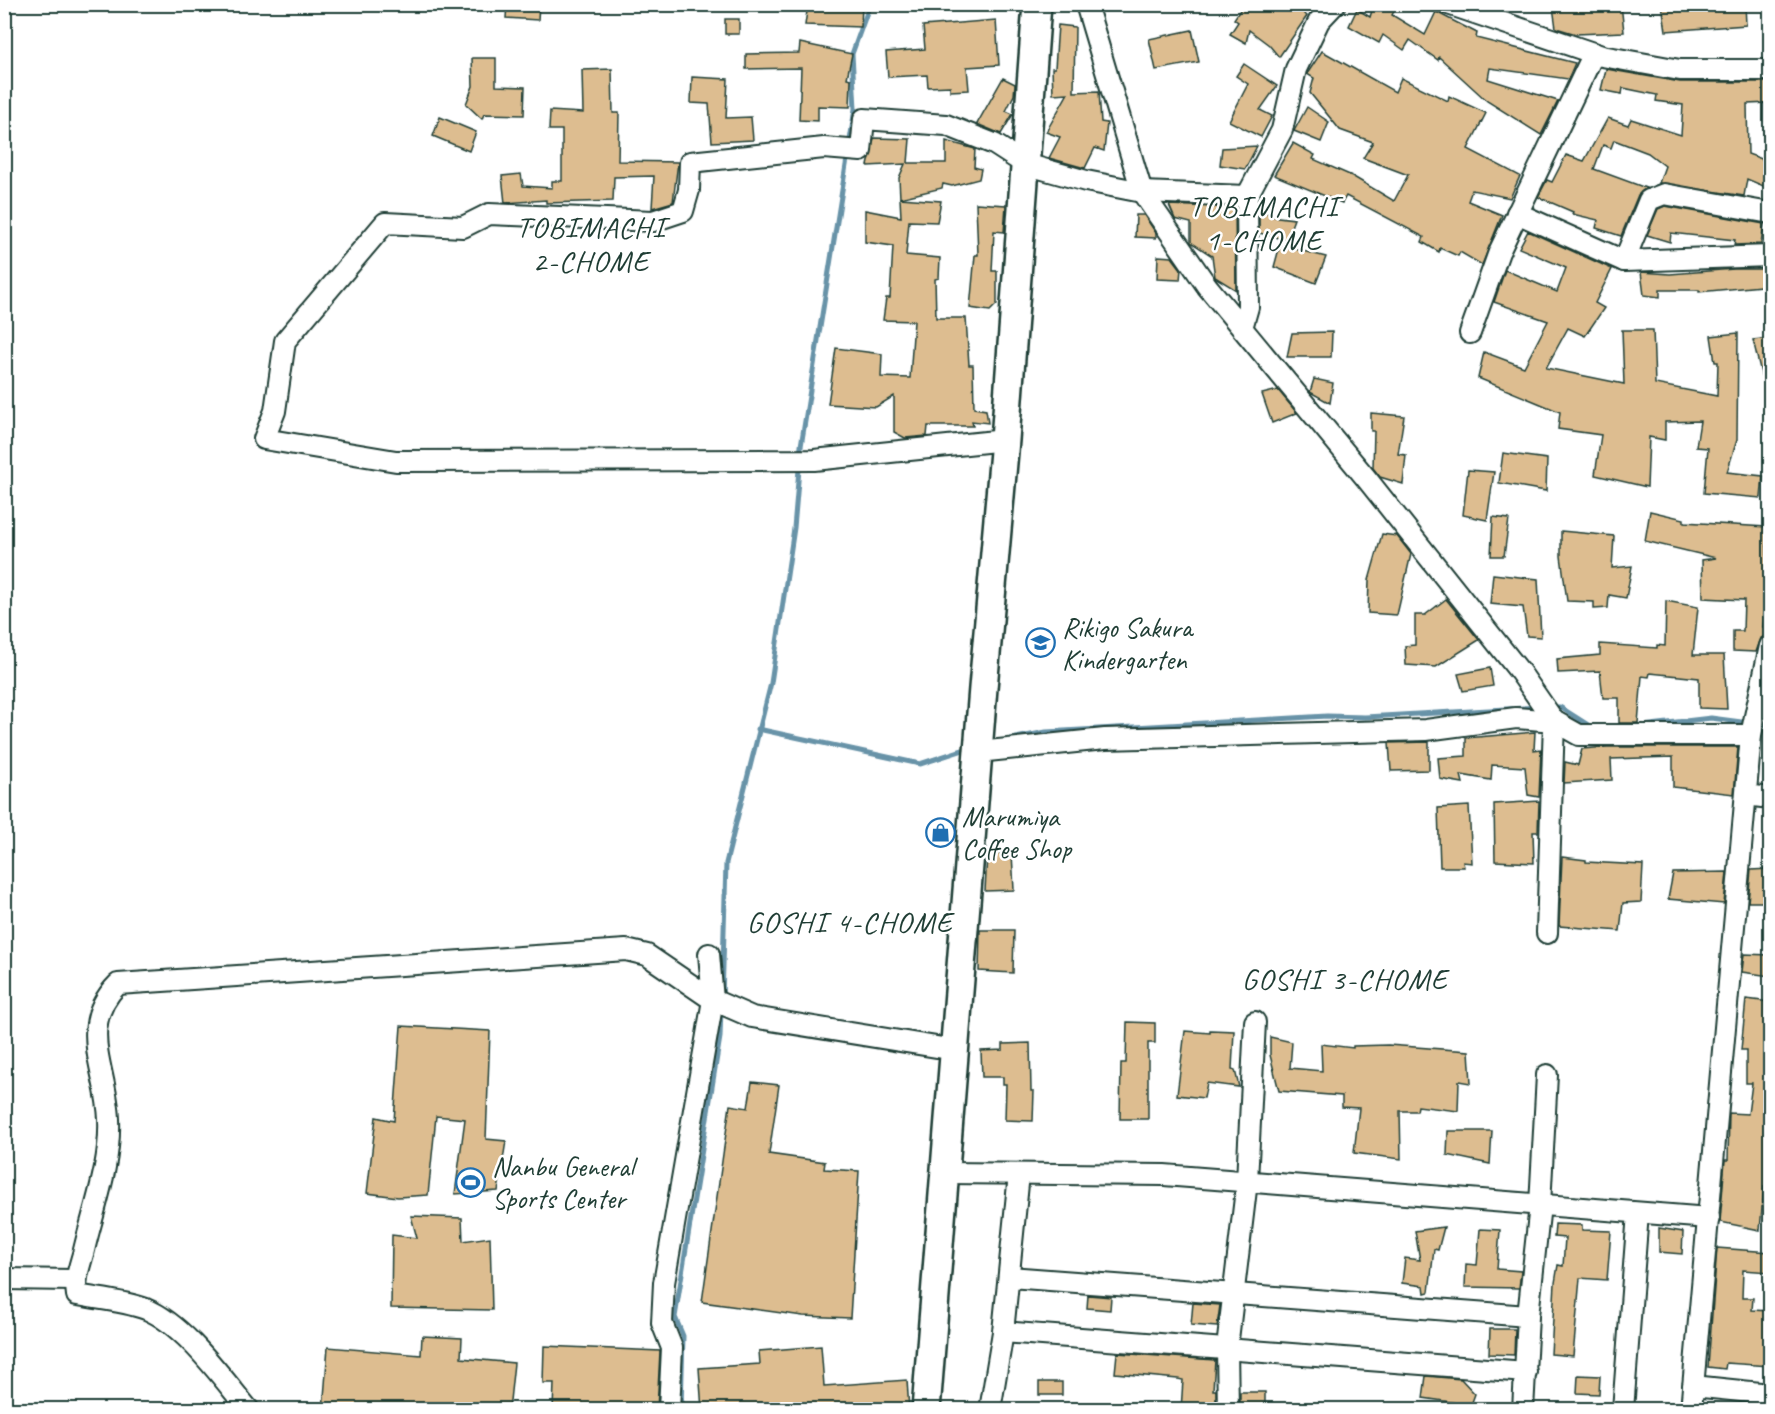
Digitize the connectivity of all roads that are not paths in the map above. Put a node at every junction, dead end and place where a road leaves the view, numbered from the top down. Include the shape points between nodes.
1 (1038, 4) edge
2 (1086, 4) edge
3 (1448, 4) edge
4 (1324, 8) edge
5 (1594, 53) junction
6 (1770, 70) edge
7 (1025, 164) junction
8 (1142, 192) junction
9 (1247, 196) junction
10 (1517, 213) junction
11 (1770, 213) edge
12 (1770, 256) edge
13 (1624, 261) junction
14 (1242, 328) junction
15 (1470, 333) dead end
16 (1005, 440) junction
17 (1770, 646) edge
18 (1554, 721) junction
19 (1750, 735) junction
20 (978, 752) junction
21 (1746, 795) junction
22 (1770, 798) edge
23 (1547, 933) dead end
24 (709, 954) dead end
25 (713, 1000) junction
26 (1256, 1022) dead end
27 (955, 1050) junction
28 (1546, 1075) dead end
29 (945, 1173) junction
30 (1019, 1174) junction
31 (1247, 1182) junction
32 (1540, 1205) junction
33 (1638, 1213) junction
34 (1709, 1218) junction
35 (1009, 1277) junction
36 (4, 1279) edge
37 (74, 1280) junction
38 (1234, 1293) junction
39 (1528, 1316) junction
40 (1004, 1332) junction
41 (1227, 1348) junction
42 (1526, 1372) junction
43 (1693, 1386) junction
44 (1770, 1394) edge
45 (249, 1410) edge
46 (669, 1410) edge
47 (926, 1410) edge
48 (990, 1410) edge
49 (1228, 1410) edge
50 (1523, 1410) edge
51 (1623, 1410) edge
52 (1691, 1410) edge

1 - 7 street
2 - 8 street
3 - 5 street
4 - 9 street via 1296,69 1282,130
5 - 6 street via 1680,70
5 - 10 street
7 - 8 street
7 - 16 street
7 - 16 street via 994,144 946,125 864,119 861,151 824,148 690,162 683,211 653,221 489,214 463,227 385,223 285,341 275,411 264,439 396,460 814,460
8 - 9 street
8 - 14 street via 1207,286
9 - 14 street via 1248,307
10 - 13 street
10 - 15 street
11 - 13 street via 1664,194 1649,200
12 - 13 street
14 - 18 street via 1520,672
16 - 20 street
17 - 19 street
18 - 19 street via 1579,735
18 - 20 street via 1516,718 1426,730 1105,739
18 - 23 street
19 - 21 street
20 - 27 street
21 - 22 street
21 - 34 street
24 - 25 street
25 - 27 street via 752,1017
25 - 37 street via 647,955 626,950 118,984 106,996 97,1015 95,1044 109,1119 106,1159
25 - 46 street via 664,1283 662,1323 672,1348
26 - 31 street
27 - 29 street
28 - 32 street
29 - 30 street
29 - 47 street
30 - 31 street via 1164,1175
30 - 35 street
31 - 32 street
31 - 38 street
32 - 33 street
32 - 39 street
33 - 34 street
33 - 51 street
34 - 43 street
35 - 38 street
35 - 40 street
36 - 37 street
37 - 45 street via 77,1295 147,1309 174,1328 207,1359
38 - 39 street
38 - 41 street
39 - 42 street
40 - 41 street
40 - 48 street
41 - 42 street
41 - 49 street
42 - 50 street
43 - 44 street
43 - 52 street

